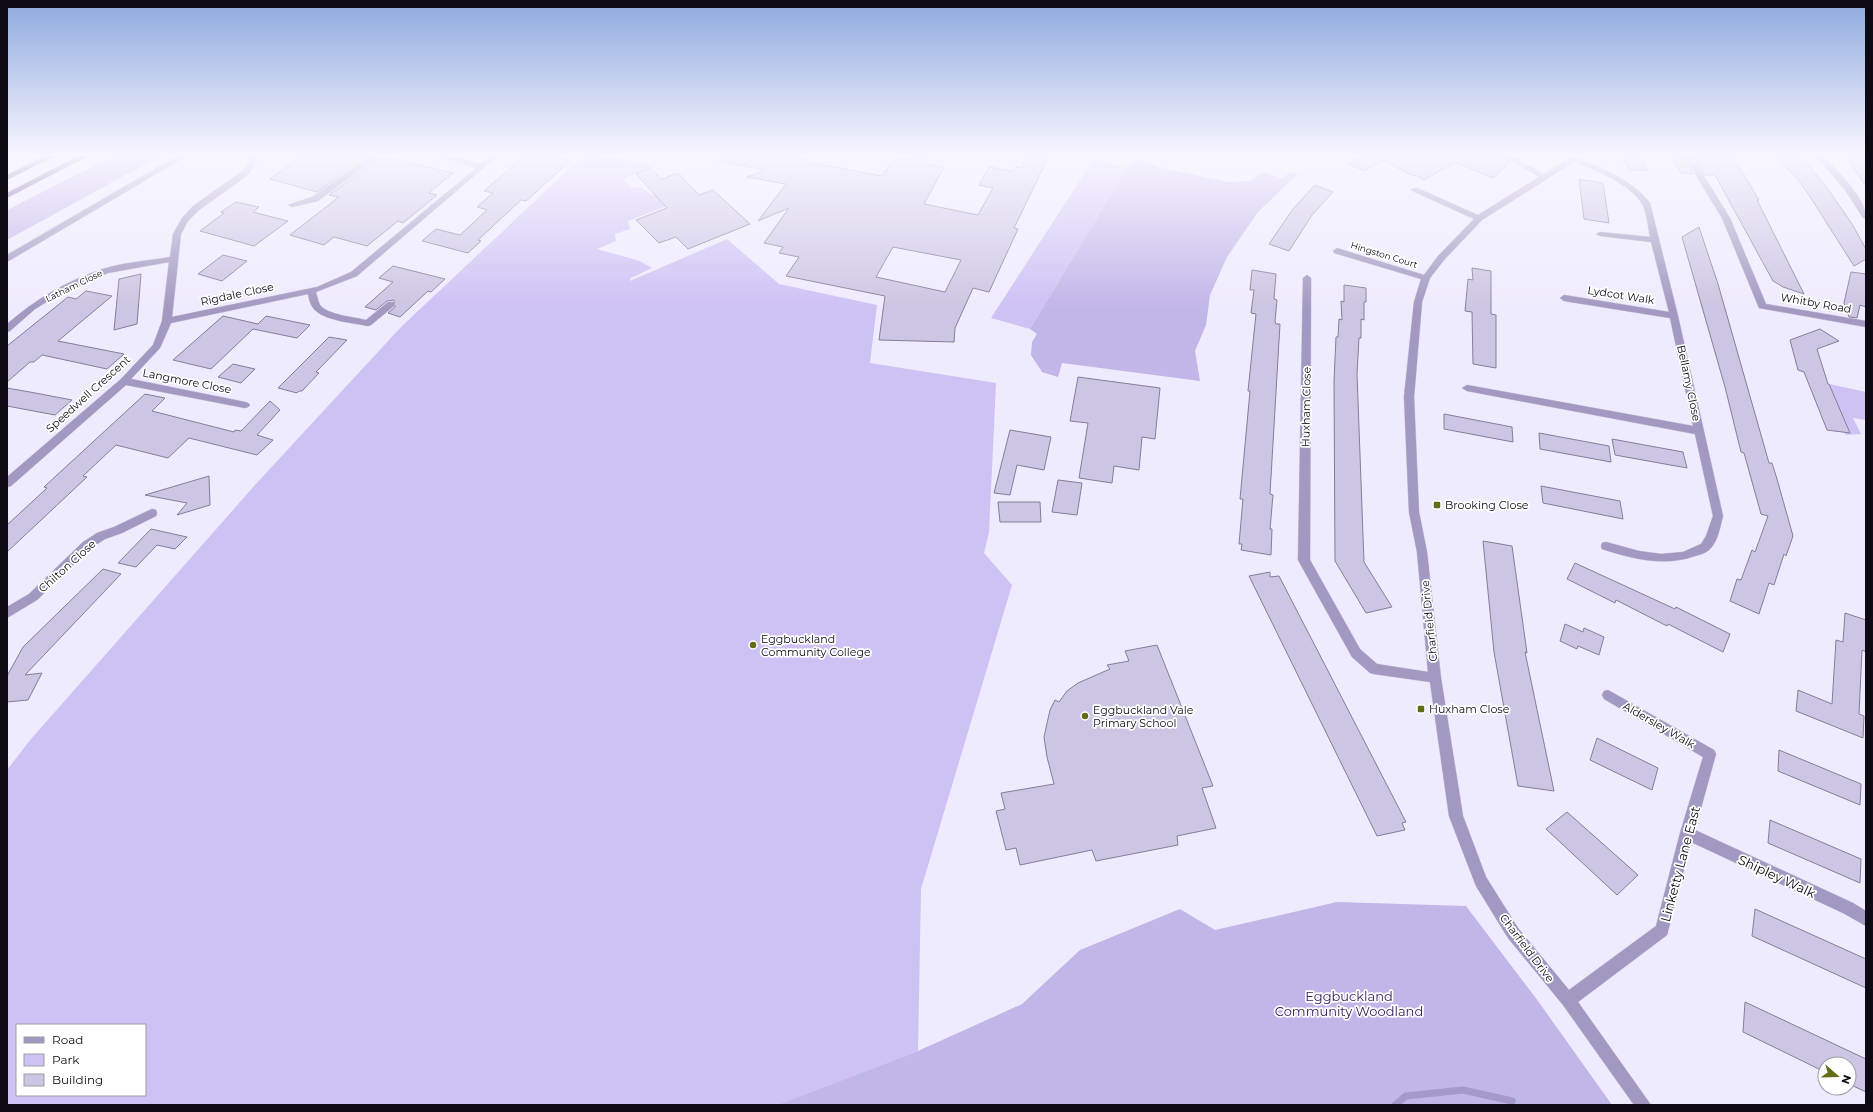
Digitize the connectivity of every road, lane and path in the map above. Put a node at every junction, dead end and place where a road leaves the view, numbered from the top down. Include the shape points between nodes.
1 (98, 205) edge
2 (200, 205) edge
3 (437, 205) edge
4 (1449, 205) edge
5 (1500, 205) edge
6 (1647, 205) edge
7 (1718, 205) edge
8 (1859, 205) edge
9 (1866, 216) edge
10 (1479, 218) junction
11 (1600, 234) dead end
12 (1656, 240) junction
13 (1337, 251) dead end
14 (7, 258) edge
15 (173, 259) junction
16 (1308, 278) dead end
17 (1426, 278) junction
18 (311, 290) junction
19 (1564, 298) dead end
20 (392, 304) dead end
21 (1674, 316) junction
22 (167, 321) junction
23 (1866, 324) edge
24 (7, 329) edge
25 (124, 381) junction
26 (1466, 388) dead end
27 (245, 405) dead end
28 (1699, 431) junction
29 (7, 483) edge
30 (152, 513) dead end
31 (1606, 546) dead end
32 (7, 613) edge
33 (1436, 678) junction
34 (1608, 695) dead end
35 (1710, 754) joint
36 (1687, 833) junction
37 (1866, 919) edge
38 (1568, 1000) junction
39 (1643, 1105) edge

1 - 14 street
2 - 15 street, Speedwell Crescent via 185,220 177,234
3 - 18 street, Rigdale Close via 354,274
4 - 10 street
5 - 10 street, Charfield Drive
6 - 12 street, Bellamy Close
7 - 23 street, Whitby Road via 1726,218 1762,306
8 - 9 street
10 - 17 street, Charfield Drive
11 - 12 street
12 - 21 street, Bellamy Close
13 - 17 street, Hingston Court
15 - 22 street, Speedwell Crescent
15 - 24 street, Latham Close via 106,270 55,293 32,307
16 - 33 street, Huxham Close via 1304,560 1356,653 1374,669
17 - 33 street, Charfield Drive via 1418,302 1409,397 1414,512 1422,552
18 - 20 street via 319,309 368,323
18 - 22 street, Rigdale Close
19 - 21 street, Lydcot Walk
21 - 28 street, Bellamy Close
22 - 25 street, Speedwell Crescent via 156,346
25 - 27 street, Langmore Close
25 - 29 street, Speedwell Crescent
26 - 28 street
28 - 31 street, Bellamy Close via 1718,516 1714,531 1704,547 1684,556 1664,559 1640,556
30 - 32 street, Chilton Close via 87,545 33,597
33 - 38 street, Charfield Drive via 1456,816 1481,881 1513,933
34 - 35 street, Aldersley Walk
35 - 36 street, Linketty Lane East
36 - 37 street, Shipley Walk via 1848,908
36 - 38 street, Linketty Lane East via 1662,930
38 - 39 street, Charfield Drive

